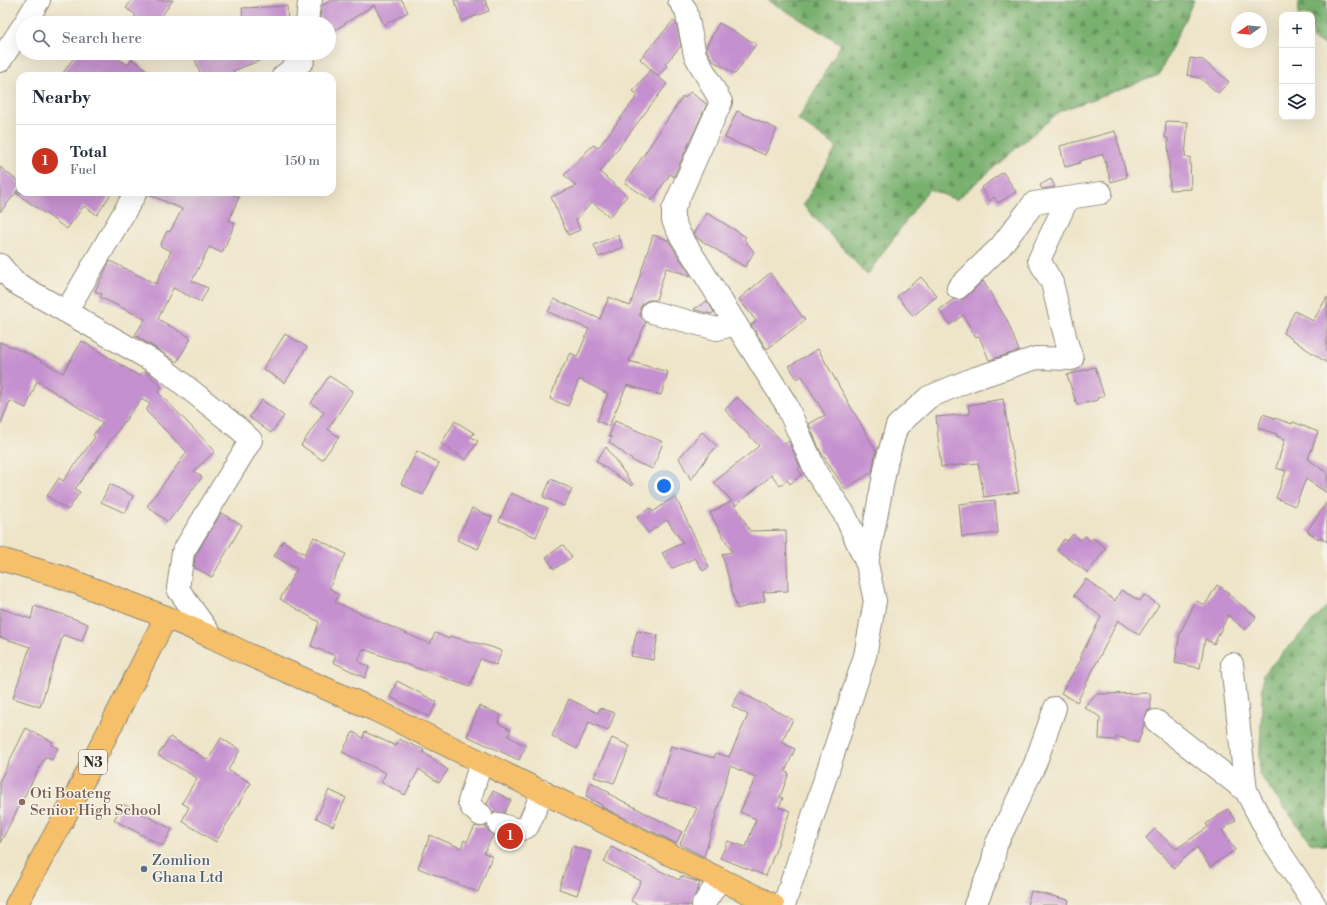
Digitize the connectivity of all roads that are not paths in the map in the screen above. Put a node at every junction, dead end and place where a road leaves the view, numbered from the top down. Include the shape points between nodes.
1 (39, 0) edge
2 (311, 0) edge
3 (679, 0) edge
4 (29, 16) edge
5 (308, 16) edge
6 (16, 37) edge
7 (302, 60) edge
8 (0, 61) edge
9 (288, 72) edge
10 (1101, 193) dead end
11 (134, 196) edge
12 (1068, 198) junction
13 (0, 265) edge
14 (958, 288) dead end
15 (66, 312) junction
16 (652, 312) dead end
17 (736, 324) junction
18 (0, 559) edge
19 (867, 564) junction
20 (166, 617) junction
21 (212, 636) junction
22 (1232, 664) dead end
23 (1055, 708) dead end
24 (1156, 720) dead end
25 (481, 762) junction
26 (1246, 791) junction
27 (544, 792) junction
28 (720, 879) junction
29 (16, 905) edge
30 (703, 905) edge
31 (773, 905) edge
32 (784, 905) edge
33 (976, 905) edge
34 (1315, 905) edge

1 - 4 street
2 - 5 street
3 - 17 street via 686,10 695,55 722,102 673,210 673,220
6 - 8 street
7 - 9 street
10 - 12 street
11 - 15 street
12 - 14 street via 1034,203 1001,246
12 - 19 street via 1039,260 1052,283 1072,359 1036,358 970,380 929,397 897,426 887,460
13 - 15 street via 14,282
15 - 21 street via 158,364 250,440 183,552 178,589
16 - 17 street via 718,329
17 - 19 street via 786,404 818,474 845,515
18 - 20 main road via 59,576
19 - 32 street via 875,601 865,656
20 - 21 main road
20 - 29 main road, N3
21 - 25 main road via 249,655 375,710
22 - 26 street
23 - 33 street via 1035,764 996,845 992,866
24 - 26 street
25 - 27 main road
25 - 27 street via 469,802 472,808 490,819 518,830 523,829 528,826
26 - 34 street via 1270,837
27 - 28 main road
28 - 30 street
28 - 31 main road

